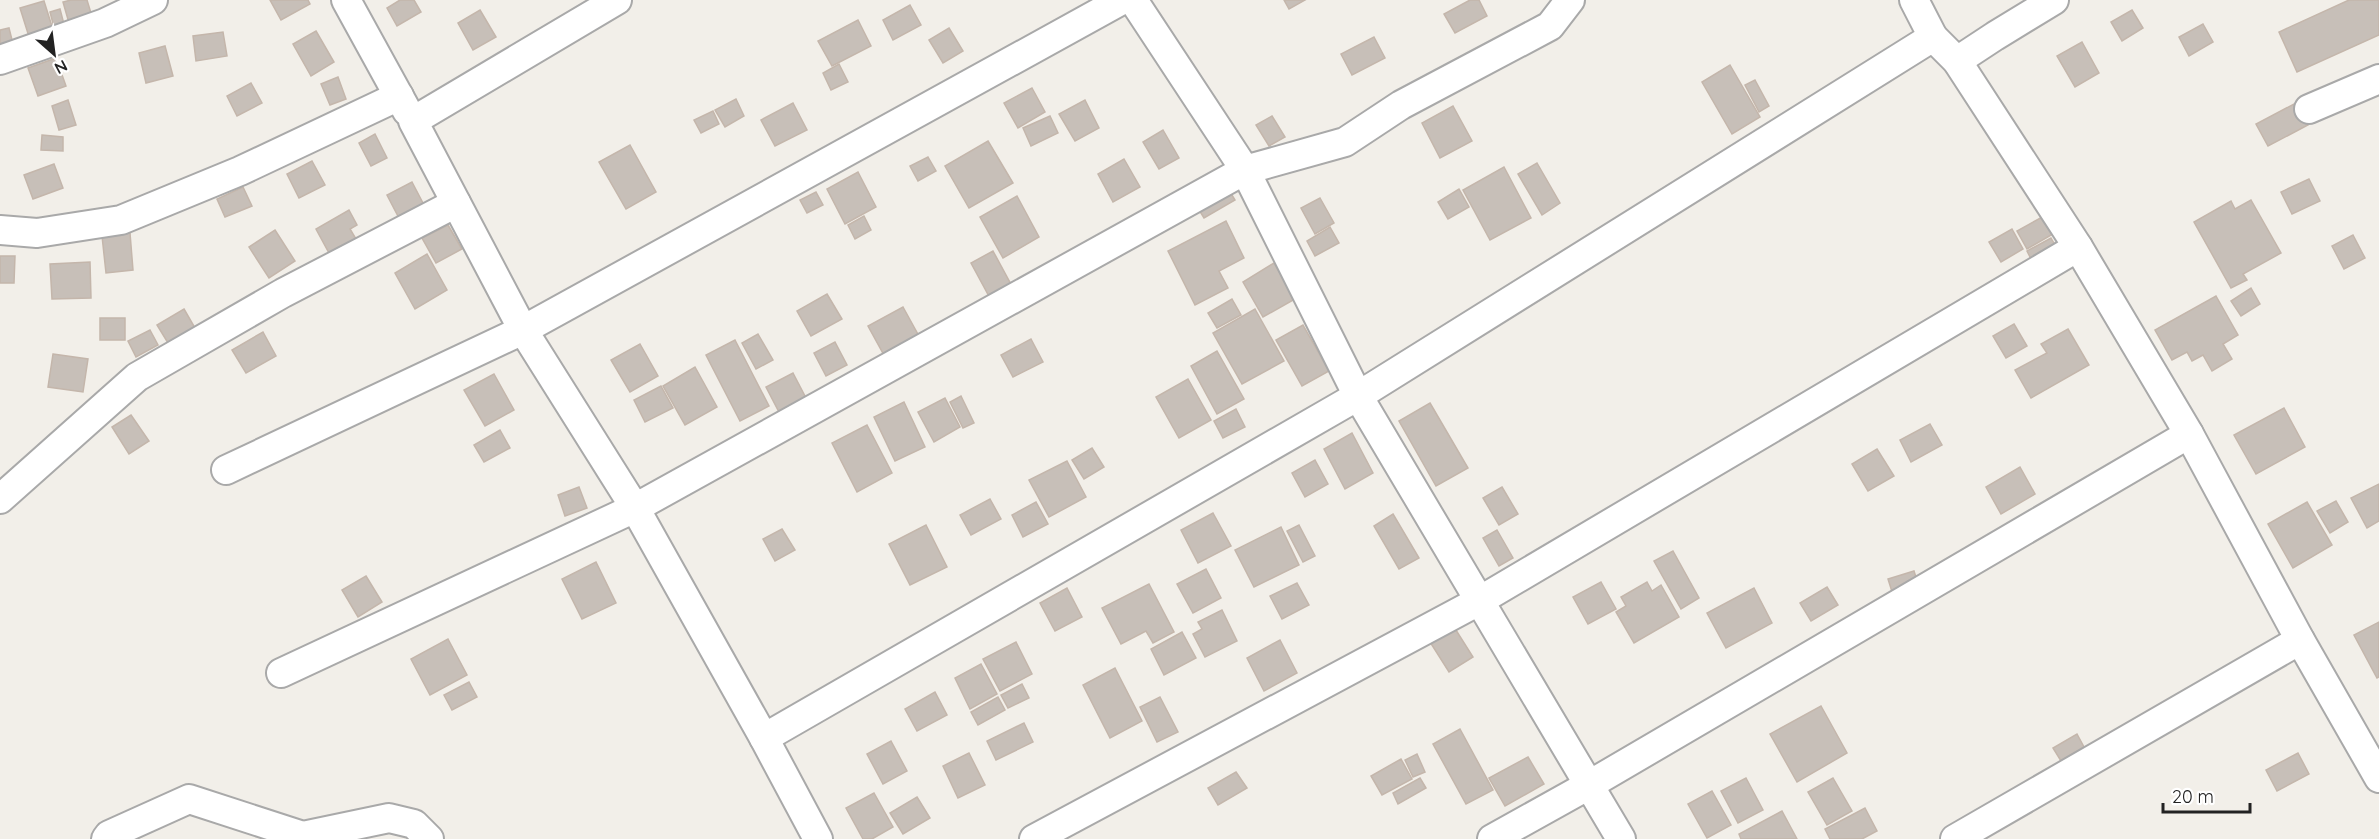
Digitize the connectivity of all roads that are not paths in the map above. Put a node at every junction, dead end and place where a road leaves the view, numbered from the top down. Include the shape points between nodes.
1 (153, 0) edge
2 (346, 0) edge
3 (617, 0) edge
4 (1122, 0) edge
5 (1133, 0) edge
6 (1570, 0) edge
7 (1914, 0) edge
8 (2054, 0) edge
9 (1933, 37) junction
10 (0, 60) edge
11 (1957, 62) junction
12 (2379, 79) edge
13 (399, 96) junction
14 (2309, 109) dead end
15 (413, 122) junction
16 (1245, 170) junction
17 (456, 203) junction
18 (0, 230) edge
19 (2078, 247) junction
20 (523, 330) junction
21 (1358, 396) junction
22 (2189, 434) junction
23 (226, 470) dead end
24 (0, 499) edge
25 (635, 508) junction
26 (1479, 601) junction
27 (2300, 640) junction
28 (281, 673) dead end
29 (764, 738) junction
30 (2379, 778) edge
31 (1589, 785) junction
32 (106, 839) edge
33 (429, 839) edge
34 (818, 839) edge
35 (1034, 839) edge
36 (1492, 839) edge
37 (1621, 839) edge
38 (1955, 839) edge

1 - 10 street via 105,23
2 - 13 street
3 - 15 street
4 - 20 street
5 - 16 street
6 - 16 street via 1551,26 1401,105 1345,142
7 - 9 street
8 - 11 street
9 - 11 street
9 - 21 street
11 - 19 street
12 - 14 street
13 - 15 street
13 - 18 street via 240,171 121,220 37,233
15 - 17 street
16 - 21 street
16 - 25 street
17 - 20 street
17 - 24 street via 283,293 137,377
19 - 22 street
19 - 26 street
20 - 23 street
20 - 25 street
21 - 26 street
21 - 29 street
22 - 27 street
22 - 31 street
25 - 28 street
25 - 29 street
26 - 31 street
26 - 35 street
27 - 30 street
27 - 38 street
29 - 34 street
31 - 36 street
31 - 37 street
32 - 33 street via 189,799 303,836 389,818 414,824

